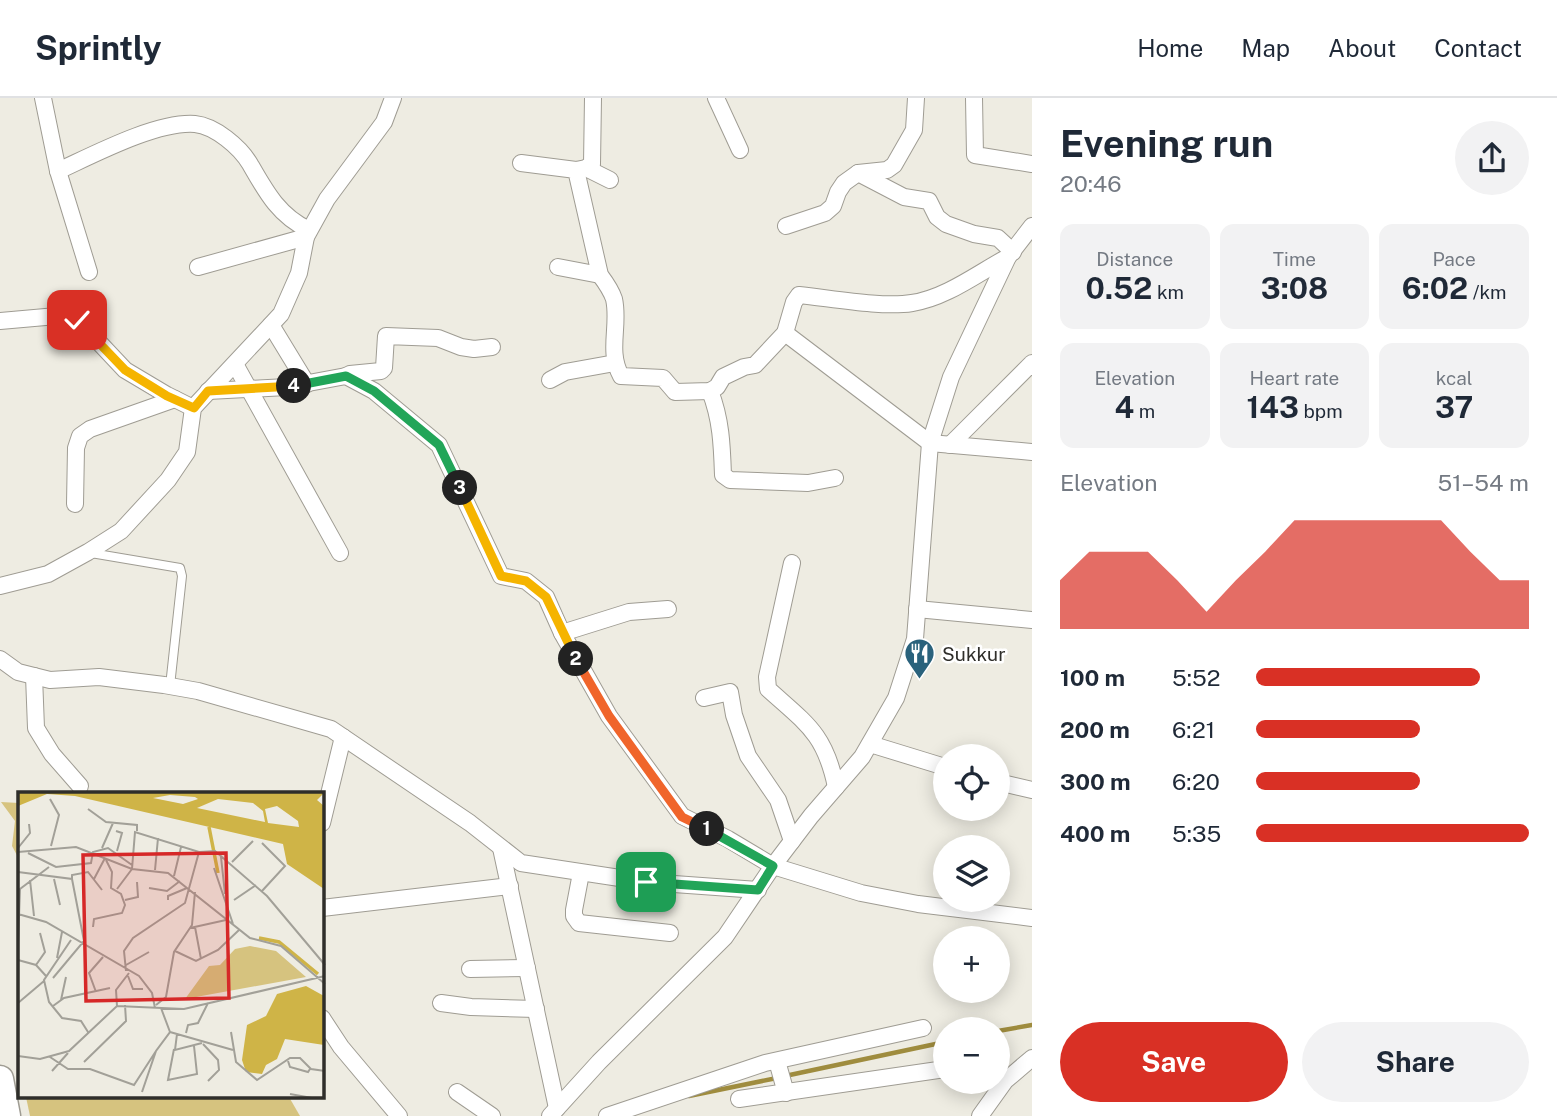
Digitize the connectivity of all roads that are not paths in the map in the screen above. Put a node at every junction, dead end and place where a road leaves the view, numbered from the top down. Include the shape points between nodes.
1 (43, 98) edge
2 (393, 98) edge
3 (593, 98) edge
4 (716, 98) edge
5 (916, 98) edge
6 (974, 98) edge
7 (740, 150) dead end
8 (521, 163) dead end
9 (1032, 164) edge
10 (581, 169) junction
11 (58, 171) junction
12 (858, 173) junction
13 (611, 180) dead end
14 (786, 226) dead end
15 (1032, 226) edge
16 (307, 233) junction
17 (1011, 254) junction
18 (198, 267) dead end
19 (558, 267) dead end
20 (89, 272) dead end
21 (600, 275) junction
22 (0, 321) edge
23 (271, 326) junction
24 (785, 333) junction
25 (492, 347) dead end
26 (615, 363) junction
27 (1032, 363) edge
28 (235, 364) junction
29 (346, 376) junction
30 (550, 380) dead end
31 (307, 383) junction
32 (247, 389) junction
33 (208, 391) junction
34 (710, 391) junction
35 (175, 399) junction
36 (194, 408) junction
37 (930, 443) junction
38 (950, 445) junction
39 (1032, 452) edge
40 (835, 478) dead end
41 (75, 504) dead end
42 (88, 552) junction
43 (340, 553) dead end
44 (792, 563) dead end
45 (0, 586) edge
46 (668, 609) dead end
47 (917, 609) junction
48 (1032, 620) edge
49 (562, 633) junction
50 (0, 659) edge
51 (34, 676) junction
52 (170, 686) junction
53 (704, 698) dead end
54 (343, 737) junction
55 (870, 744) junction
56 (933, 763) edge
57 (1010, 785) edge
58 (80, 786) dead end
59 (836, 787) junction
60 (1032, 790) edge
61 (324, 815) edge
62 (792, 841) junction
63 (501, 848) junction
64 (773, 866) junction
65 (581, 873) junction
66 (510, 886) junction
67 (758, 890) junction
68 (324, 908) edge
69 (1032, 918) edge
70 (670, 933) dead end
71 (527, 968) junction
72 (470, 969) dead end
73 (441, 1003) dead end
74 (536, 1009) junction
75 (324, 1021) edge
76 (923, 1028) dead end
77 (1032, 1058) edge
78 (778, 1064) junction
79 (933, 1070) edge
80 (1010, 1071) edge
81 (0, 1079) edge
82 (784, 1089) junction
83 (457, 1092) dead end
84 (996, 1094) edge
85 (739, 1099) dead end
86 (554, 1112) edge
87 (8, 1116) edge
88 (399, 1116) edge
89 (492, 1116) edge
90 (607, 1116) edge
91 (980, 1116) edge

1 - 11 street
2 - 16 street via 384,122
3 - 10 street via 593,164
4 - 7 street
5 - 12 street via 914,130 894,165
6 - 9 street via 975,155
8 - 10 street
10 - 13 street
10 - 21 street
11 - 16 street via 142,135 198,124 244,154 281,213
11 - 20 street
12 - 14 street via 844,183 825,213
12 - 17 street via 904,197 929,201 946,224 998,238
15 - 17 street
16 - 18 street
16 - 23 street via 299,273
17 - 24 street via 935,296 910,303 799,295
17 - 37 street via 951,377
19 - 21 street
21 - 26 street via 615,302
22 - 35 street via 68,315 125,370
23 - 28 street
23 - 31 street
24 - 34 street via 755,365 723,377
24 - 37 street
25 - 29 street via 474,349 438,338 386,336 384,368
26 - 30 street via 565,372
26 - 34 street via 621,376 663,377 676,392
27 - 38 street
28 - 32 street
28 - 33 street
29 - 31 street
29 - 49 street via 374,391 439,445 501,576 526,581 546,597
31 - 32 street
32 - 33 street
32 - 43 street
33 - 36 street
34 - 40 street via 722,432 723,475 730,480
35 - 36 street
35 - 41 street via 80,436
36 - 42 street via 187,452 168,480 121,531
37 - 38 street
37 - 47 street
38 - 39 street
42 - 45 street via 48,574
42 - 52 lane via 180,568
44 - 59 street via 768,689 818,737 831,761
46 - 49 street via 629,612
47 - 48 street
47 - 55 street via 915,639 895,698
49 - 64 street via 609,716 682,817
50 - 51 street via 18,672
51 - 52 street via 50,680 99,677
51 - 58 street via 36,728
52 - 54 street via 331,729
53 - 62 street via 730,692 748,756 778,800
54 - 61 street
54 - 63 street
55 - 56 street
55 - 59 street
57 - 60 street
59 - 62 street
62 - 64 street
63 - 65 street via 521,863
63 - 66 street
64 - 67 street
64 - 69 street via 861,893
65 - 67 street
65 - 70 street via 574,910 579,923
66 - 68 street
66 - 71 street
67 - 86 street via 725,937
71 - 72 street
71 - 74 street
73 - 74 street
74 - 86 street
75 - 88 street
76 - 78 street
77 - 80 street
78 - 82 street
78 - 90 street
79 - 82 street
81 - 87 main road
82 - 85 street
83 - 89 street
84 - 91 street

